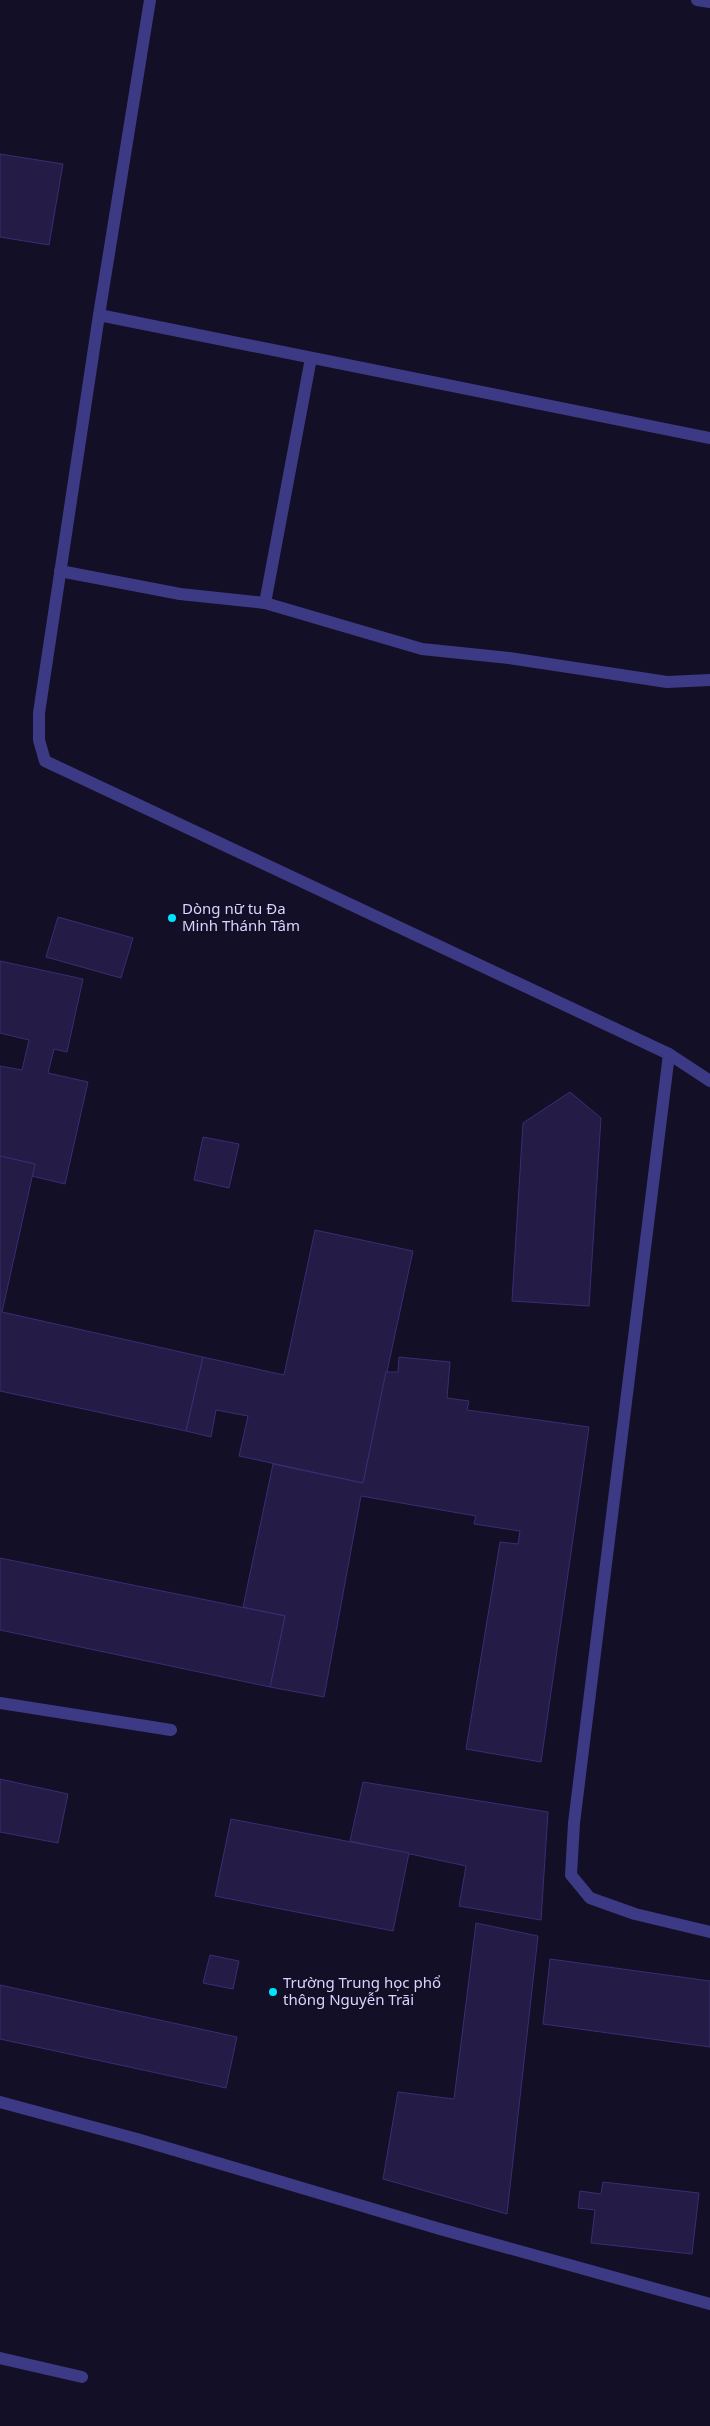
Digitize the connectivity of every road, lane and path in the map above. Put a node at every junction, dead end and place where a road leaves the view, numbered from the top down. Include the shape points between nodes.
1 (150, 0) edge
2 (697, 0) edge
3 (710, 2) edge
4 (99, 315) junction
5 (311, 358) junction
6 (710, 438) edge
7 (60, 571) junction
8 (265, 603) junction
9 (710, 680) edge
10 (669, 1054) junction
11 (710, 1081) edge
12 (0, 1703) edge
13 (171, 1730) dead end
14 (710, 1932) edge
15 (0, 2102) edge
16 (710, 2304) edge
17 (0, 2358) edge
18 (82, 2377) dead end

1 - 4 street
2 - 3 street
4 - 5 street
4 - 7 street
5 - 6 street
5 - 8 street
7 - 8 street via 180,594
7 - 10 street via 39,713 39,740 45,761
8 - 9 street via 422,649 509,658 667,682
10 - 11 street
10 - 14 street via 574,1823 571,1875 590,1898 635,1914
12 - 13 street
15 - 16 street
17 - 18 street

